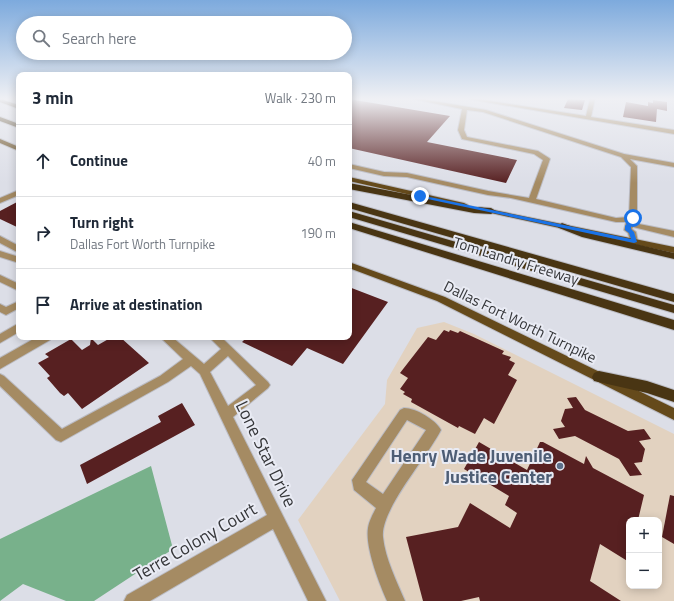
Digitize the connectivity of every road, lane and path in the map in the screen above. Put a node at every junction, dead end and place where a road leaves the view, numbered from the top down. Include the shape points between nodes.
1 (462, 127) edge
2 (534, 127) edge
3 (644, 127) edge
4 (674, 132) edge
5 (0, 141) edge
6 (16, 148) edge
7 (623, 156) junction
8 (674, 165) edge
9 (352, 167) edge
10 (352, 180) edge
11 (16, 187) edge
12 (352, 187) edge
13 (16, 193) edge
14 (0, 195) edge
15 (532, 200) junction
16 (0, 201) edge
17 (352, 206) edge
18 (491, 211) junction
19 (352, 215) edge
20 (631, 225) junction
21 (352, 226) edge
22 (562, 226) junction
23 (674, 234) edge
24 (0, 239) edge
25 (634, 242) junction
26 (16, 248) edge
27 (674, 250) edge
28 (0, 254) edge
29 (674, 256) edge
30 (16, 258) edge
31 (352, 266) edge
32 (0, 278) edge
33 (16, 286) edge
34 (674, 298) edge
35 (16, 306) edge
36 (0, 308) edge
37 (674, 310) edge
38 (674, 325) edge
39 (16, 329) edge
40 (0, 338) edge
41 (41, 340) edge
42 (169, 340) edge
43 (218, 340) edge
44 (228, 349) junction
45 (192, 360) junction
46 (0, 364) edge
47 (204, 371) junction
48 (599, 377) junction
49 (0, 379) edge
50 (674, 396) edge
51 (674, 414) edge
52 (226, 415) junction
53 (385, 505) junction
54 (277, 518) junction
55 (133, 601) edge
56 (317, 601) edge
57 (396, 601) edge

1 - 15 street via 464,138 536,152 547,159
2 - 7 street
3 - 4 street
5 - 6 main road
7 - 8 street
7 - 20 street via 634,166
9 - 15 street
10 - 18 main road
11 - 14 street
12 - 18 highway
13 - 16 street
15 - 20 street
17 - 34 highway, Tom Landry Freeway
18 - 22 main road
19 - 37 highway
20 - 23 street
20 - 25 street
21 - 38 highway, Tom Landry Freeway
22 - 25 main road
22 - 29 highway via 586,235
24 - 26 street
25 - 27 main road
28 - 30 street
31 - 48 main road, Dallas Fort Worth Turnpike via 441,299
32 - 33 street
35 - 36 street via 6,312
39 - 40 street
41 - 46 street
42 - 45 street, Lone Star Drive
43 - 44 street
44 - 47 street
44 - 52 street via 264,385
45 - 47 street, Lone Star Drive
45 - 49 street via 164,379 61,436
47 - 52 street, Lone Star Drive
48 - 50 highway
48 - 51 main road, Dallas Fort Worth Turnpike
52 - 54 street, Lone Star Drive
53 - 53 street via 359,485 358,480 404,414 408,414 434,430
53 - 57 street via 376,526 375,537 387,582
54 - 55 street, Terre Colony Court
54 - 56 street, Lone Star Drive

